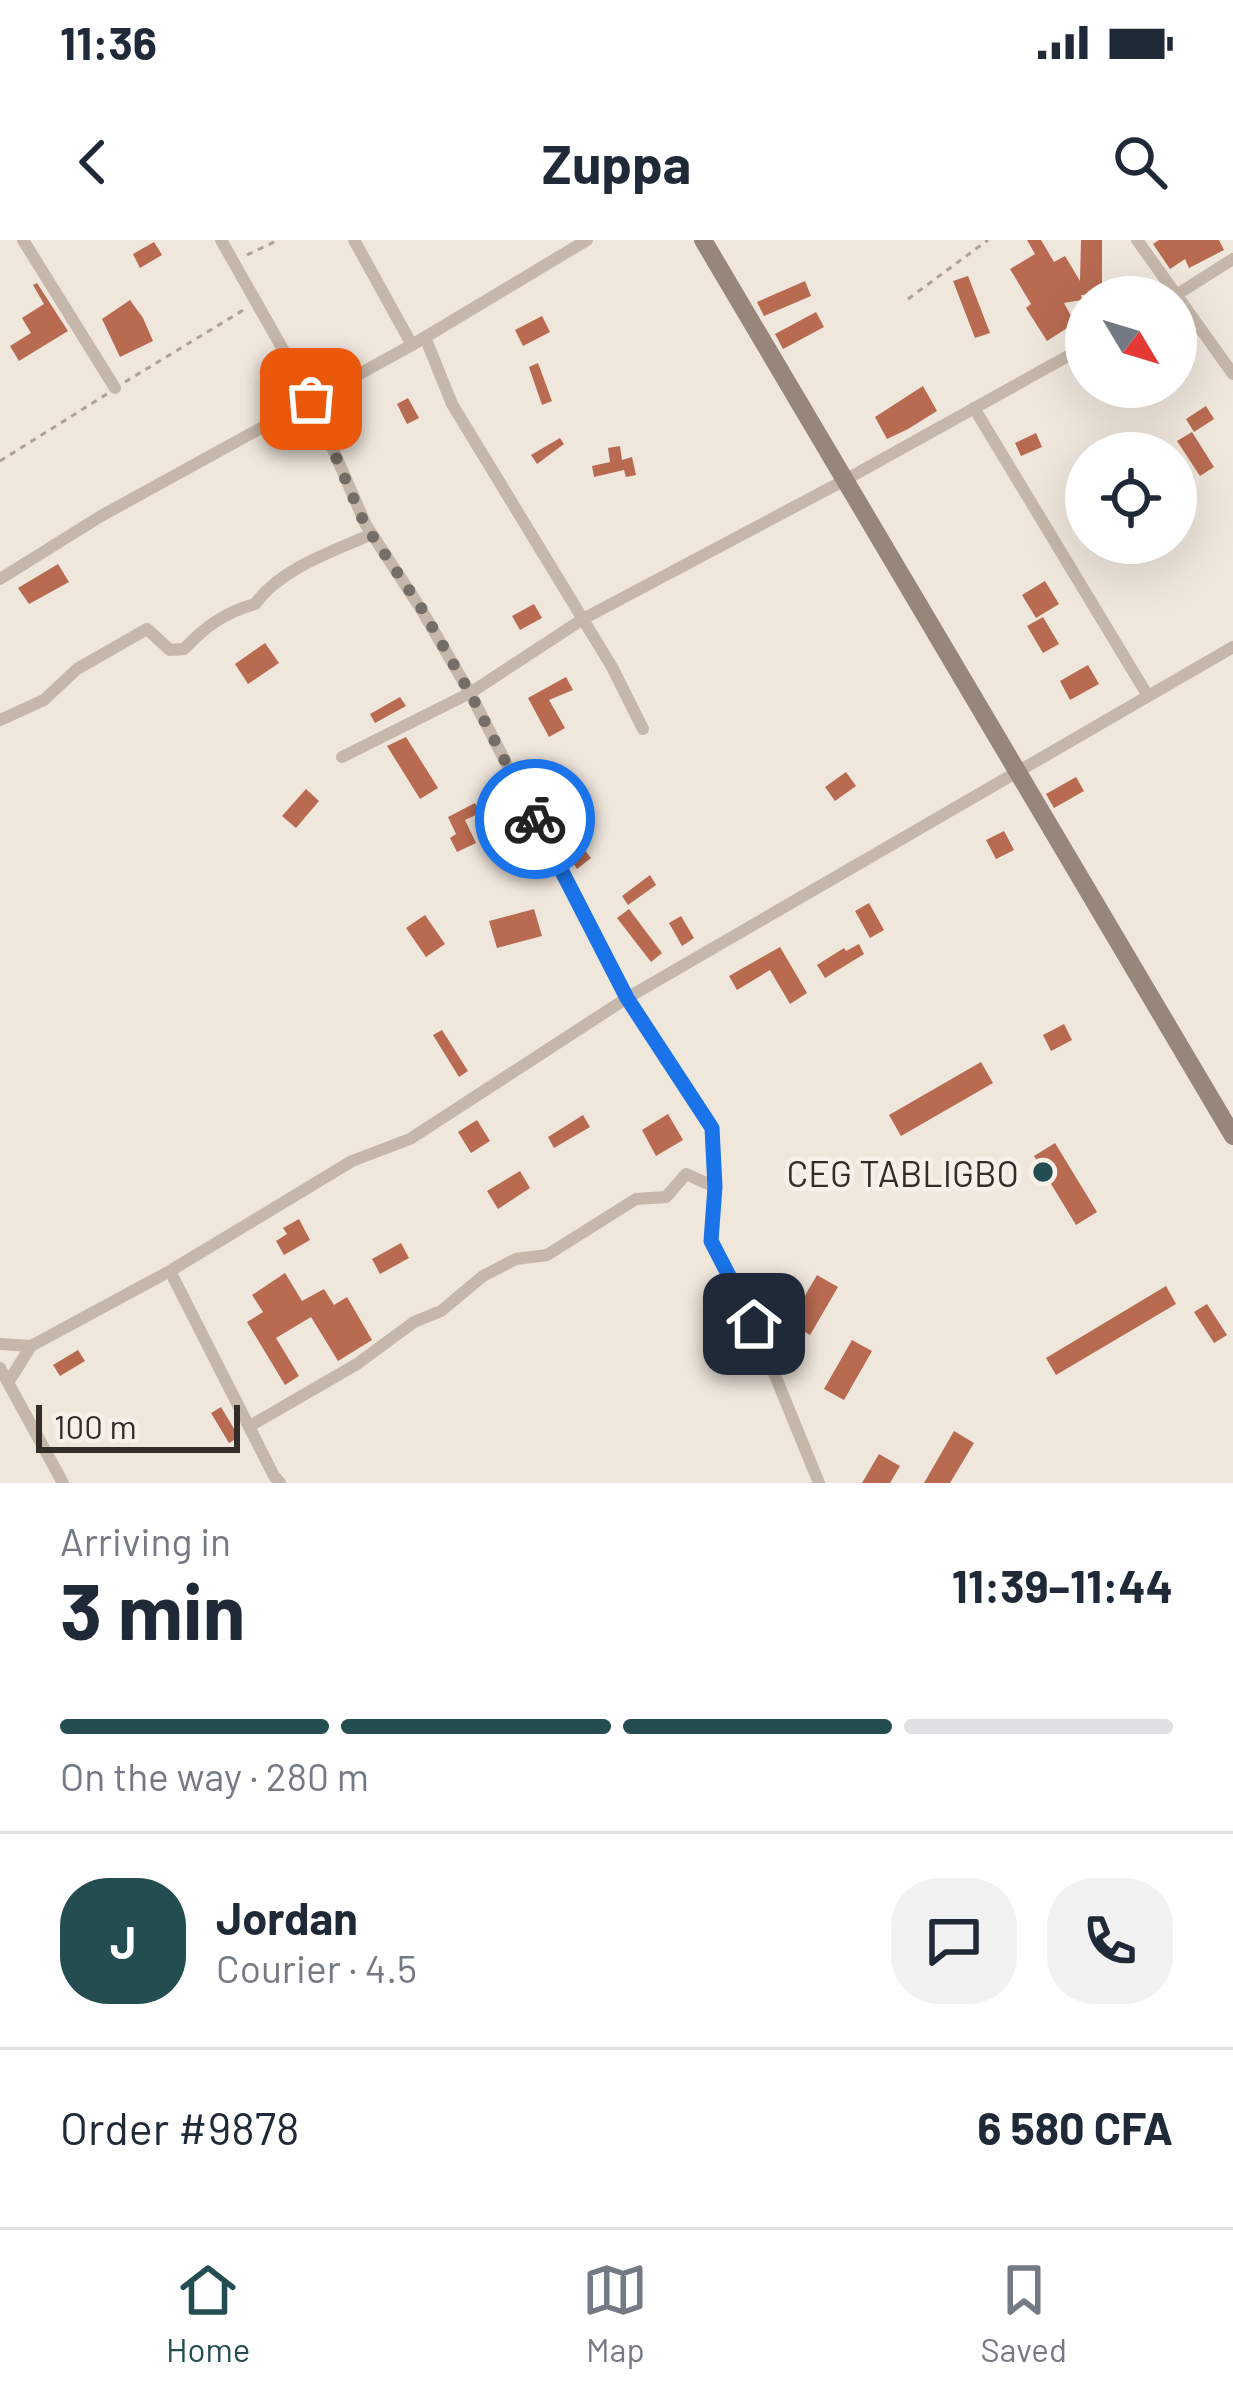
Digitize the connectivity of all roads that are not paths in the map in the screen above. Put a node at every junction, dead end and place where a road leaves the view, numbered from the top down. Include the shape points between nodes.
1 (23, 240) edge
2 (221, 240) edge
3 (354, 240) edge
4 (587, 240) edge
5 (703, 240) edge
6 (1137, 240) edge
7 (1233, 260) edge
8 (1161, 276) edge
9 (1197, 282) edge
10 (1197, 326) edge
11 (418, 341) junction
12 (1065, 358) edge
13 (1233, 374) edge
14 (116, 388) road end
15 (311, 399) junction
16 (974, 408) junction
17 (844, 480) junction
18 (372, 535) junction
19 (0, 579) edge
20 (583, 619) junction
21 (1233, 647) edge
22 (470, 693) junction
23 (1148, 696) junction
24 (0, 720) edge
25 (643, 729) dead end
26 (342, 757) dead end
27 (1018, 772) junction
28 (627, 998) junction
29 (1233, 1136) edge
30 (715, 1187) junction
31 (170, 1270) junction
32 (0, 1343) edge
33 (31, 1346) junction
34 (4, 1374) edge
35 (250, 1426) junction
36 (817, 1478) edge
37 (63, 1483) edge
38 (280, 1483) edge
39 (800, 1483) edge

1 - 14 street
2 - 15 street
3 - 11 street
4 - 11 street
5 - 17 street
6 - 8 street
7 - 9 street
10 - 13 street
11 - 15 street
11 - 20 street
12 - 16 street
15 - 18 street
15 - 19 street
16 - 17 street
16 - 23 street
17 - 20 street
17 - 27 street
18 - 22 street
18 - 24 street via 268,586 255,604 233,610 184,649 170,650 147,628 77,669 44,700
20 - 22 street
20 - 25 street
21 - 23 street
22 - 26 street
22 - 28 street
23 - 27 street
27 - 28 street
27 - 29 street
28 - 30 street via 712,1128
28 - 31 street via 410,1139 352,1161
30 - 35 street via 686,1174 667,1197 636,1199 548,1255 516,1258
30 - 36 street via 711,1241
31 - 33 street
31 - 35 street
32 - 33 street
33 - 34 street
34 - 37 street
35 - 38 street
36 - 39 street

